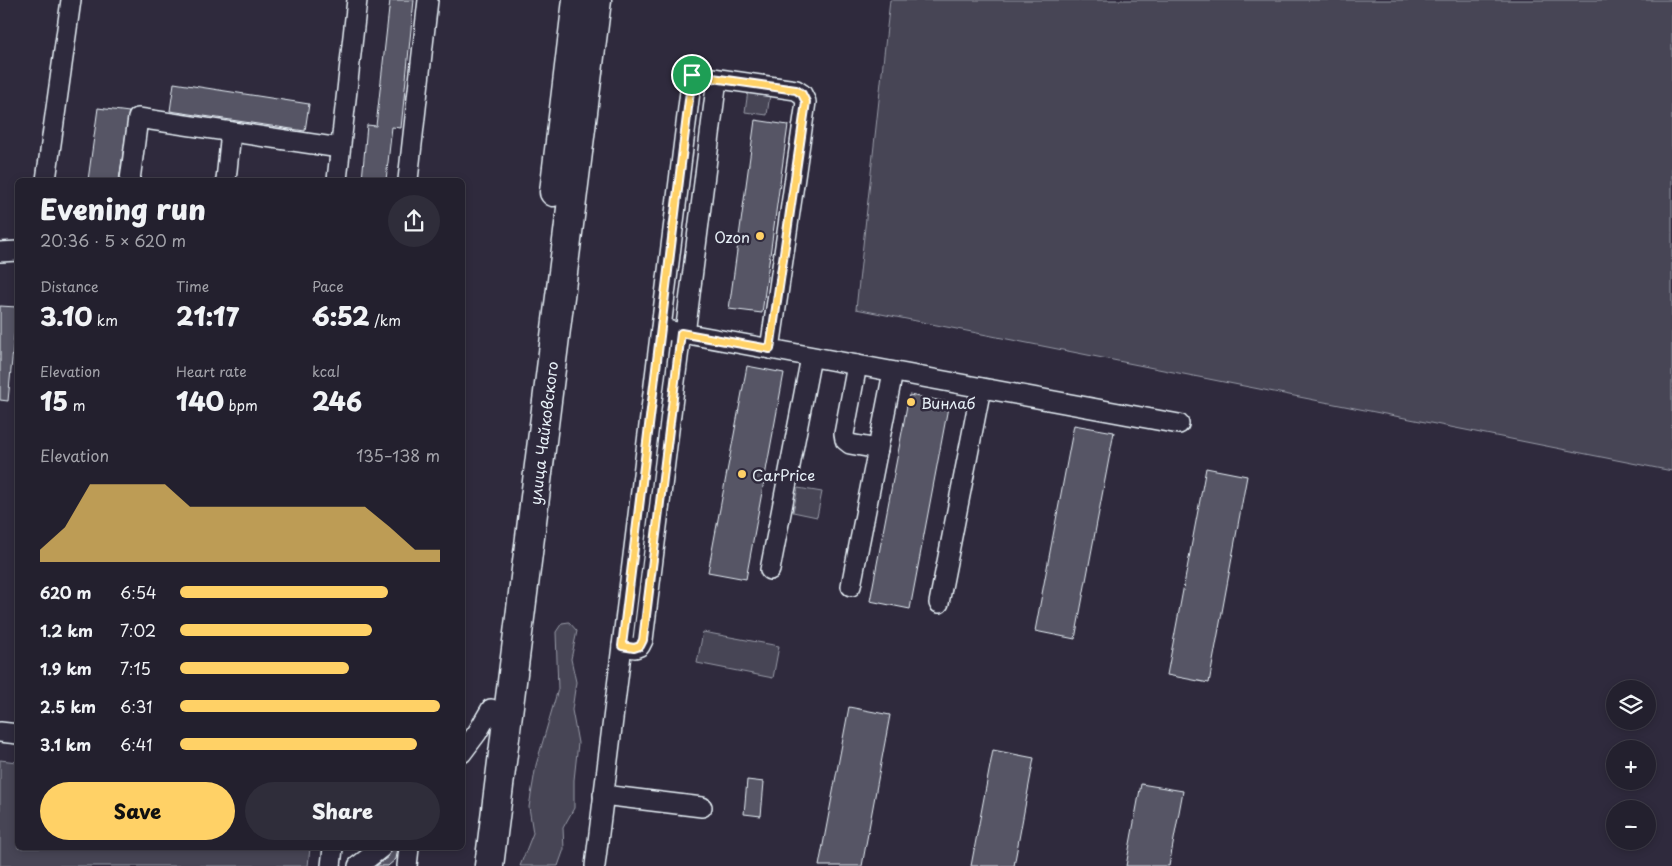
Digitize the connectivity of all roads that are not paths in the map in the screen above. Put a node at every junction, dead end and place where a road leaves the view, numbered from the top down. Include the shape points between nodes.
1 (71, 0) edge
2 (357, 0) edge
3 (428, 0) edge
4 (577, 0) edge
5 (597, 0) edge
6 (717, 79) junction
7 (231, 132) junction
8 (340, 148) junction
9 (46, 178) edge
10 (130, 178) edge
11 (226, 178) edge
12 (337, 178) edge
13 (408, 178) edge
14 (15, 251) edge
15 (0, 252) edge
16 (661, 329) junction
17 (683, 334) junction
18 (770, 349) junction
19 (811, 357) junction
20 (857, 365) junction
21 (893, 372) junction
22 (981, 388) junction
23 (1179, 424) dead end
24 (878, 449) junction
25 (770, 570) dead end
26 (852, 586) dead end
27 (939, 603) dead end
28 (622, 646) junction
29 (491, 709) junction
30 (0, 732) edge
31 (15, 734) edge
32 (465, 749) edge
33 (604, 795) junction
34 (702, 807) dead end
35 (333, 850) edge
36 (357, 850) edge
37 (378, 850) edge
38 (331, 866) edge
39 (356, 866) edge
40 (471, 866) edge
41 (489, 866) edge
42 (595, 866) edge

1 - 9 street
2 - 8 street
3 - 13 street
4 - 29 highway, улица Чайковского
5 - 41 highway, улица Чайковского
6 - 16 street via 692,75
6 - 17 street
6 - 18 street via 796,90 806,102
7 - 8 street
7 - 10 street via 138,118
7 - 11 street
8 - 12 street
14 - 15 street
16 - 17 street
16 - 28 street
17 - 18 street
17 - 28 street via 643,640 634,648
18 - 19 street
19 - 20 street
19 - 25 street
20 - 21 street
20 - 24 street via 845,440 850,444
21 - 22 street
21 - 24 street
22 - 23 street
22 - 27 street
24 - 26 street
28 - 33 street
29 - 32 street
29 - 40 highway, улица Чайковского
30 - 31 street
33 - 34 street
33 - 42 street
35 - 38 street
36 - 39 street
37 - 39 street

